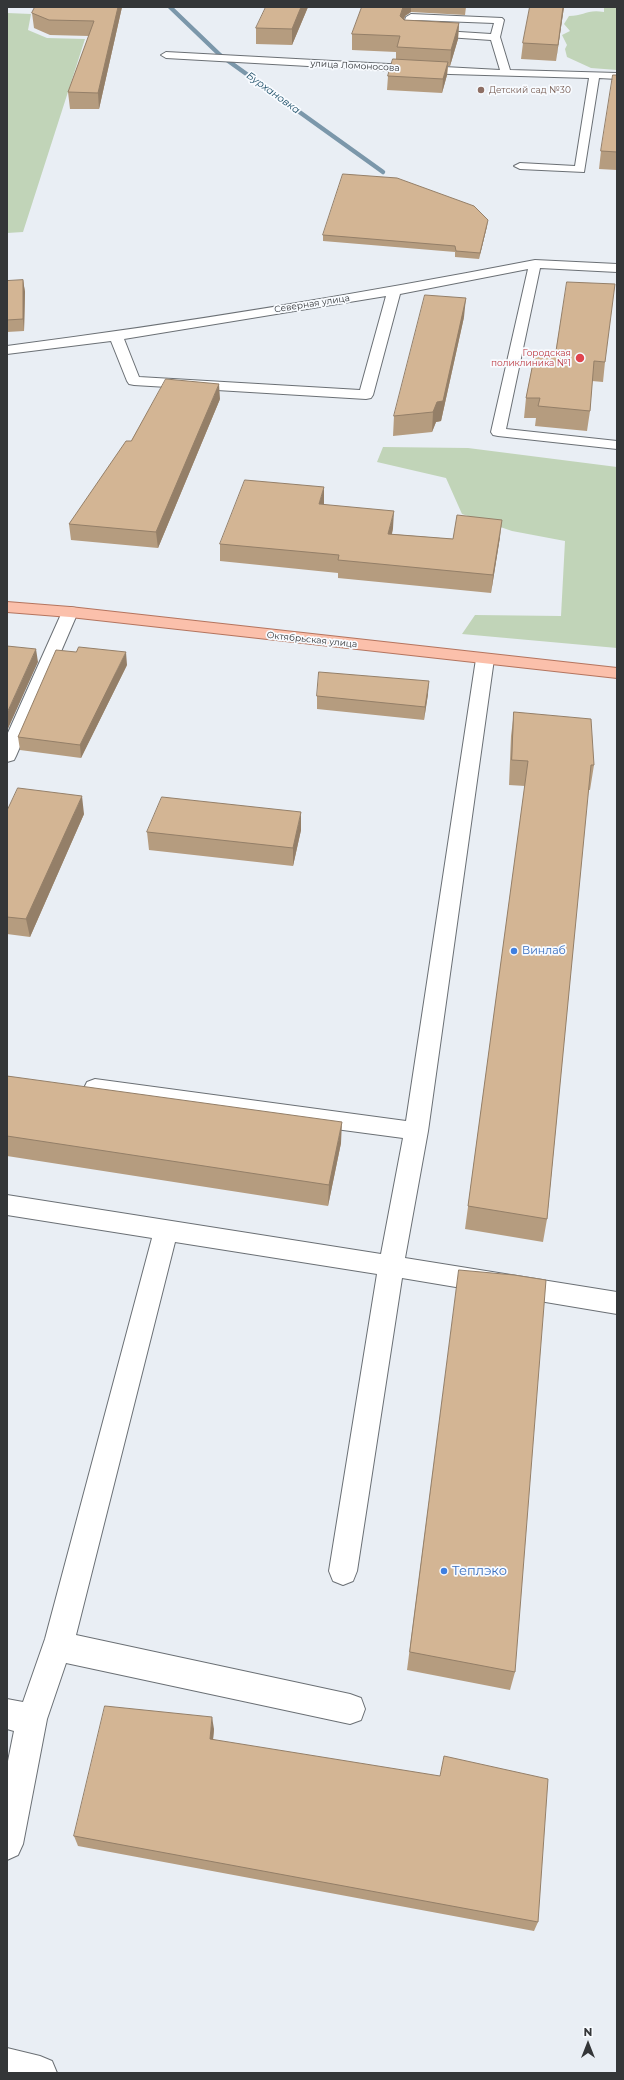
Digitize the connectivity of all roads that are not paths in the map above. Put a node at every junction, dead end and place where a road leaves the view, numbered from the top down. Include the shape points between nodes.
1 (495, 37) junction
2 (166, 55) dead end
3 (506, 72) junction
4 (595, 75) junction
5 (617, 76) edge
6 (520, 166) dead end
7 (535, 264) junction
8 (617, 268) edge
9 (394, 291) junction
10 (116, 336) junction
11 (7, 350) edge
12 (617, 445) edge
13 (7, 607) edge
14 (70, 612) junction
15 (485, 659) junction
16 (617, 673) edge
17 (7, 756) edge
18 (78, 1086) edge
19 (416, 1131) junction
20 (7, 1205) edge
21 (166, 1230) junction
22 (391, 1266) junction
23 (617, 1303) edge
24 (343, 1571) dead end
25 (58, 1646) junction
26 (350, 1709) dead end
27 (20, 1716) edge
28 (7, 1844) edge
29 (7, 2065) edge
30 (40, 2073) edge

1 - 1 street via 499,20 411,16 406,32
1 - 3 street
2 - 3 street, улица Ломоносова
3 - 4 street, улица Ломоносова
4 - 5 street, улица Ломоносова
4 - 6 street via 580,170
7 - 8 street, Северная улица
7 - 9 street, Северная улица
7 - 12 street via 498,432
9 - 10 street, Северная улица
9 - 10 street via 366,396 134,381
10 - 11 street, Северная улица
13 - 14 main road, Октябрьская улица
14 - 15 main road, Октябрьская улица
14 - 17 street
15 - 16 main road, Октябрьская улица
15 - 19 street
18 - 19 street
19 - 22 street
20 - 21 street
21 - 22 street
21 - 25 street
22 - 23 street
22 - 24 street
25 - 26 street
25 - 27 street
27 - 28 street
29 - 30 street

